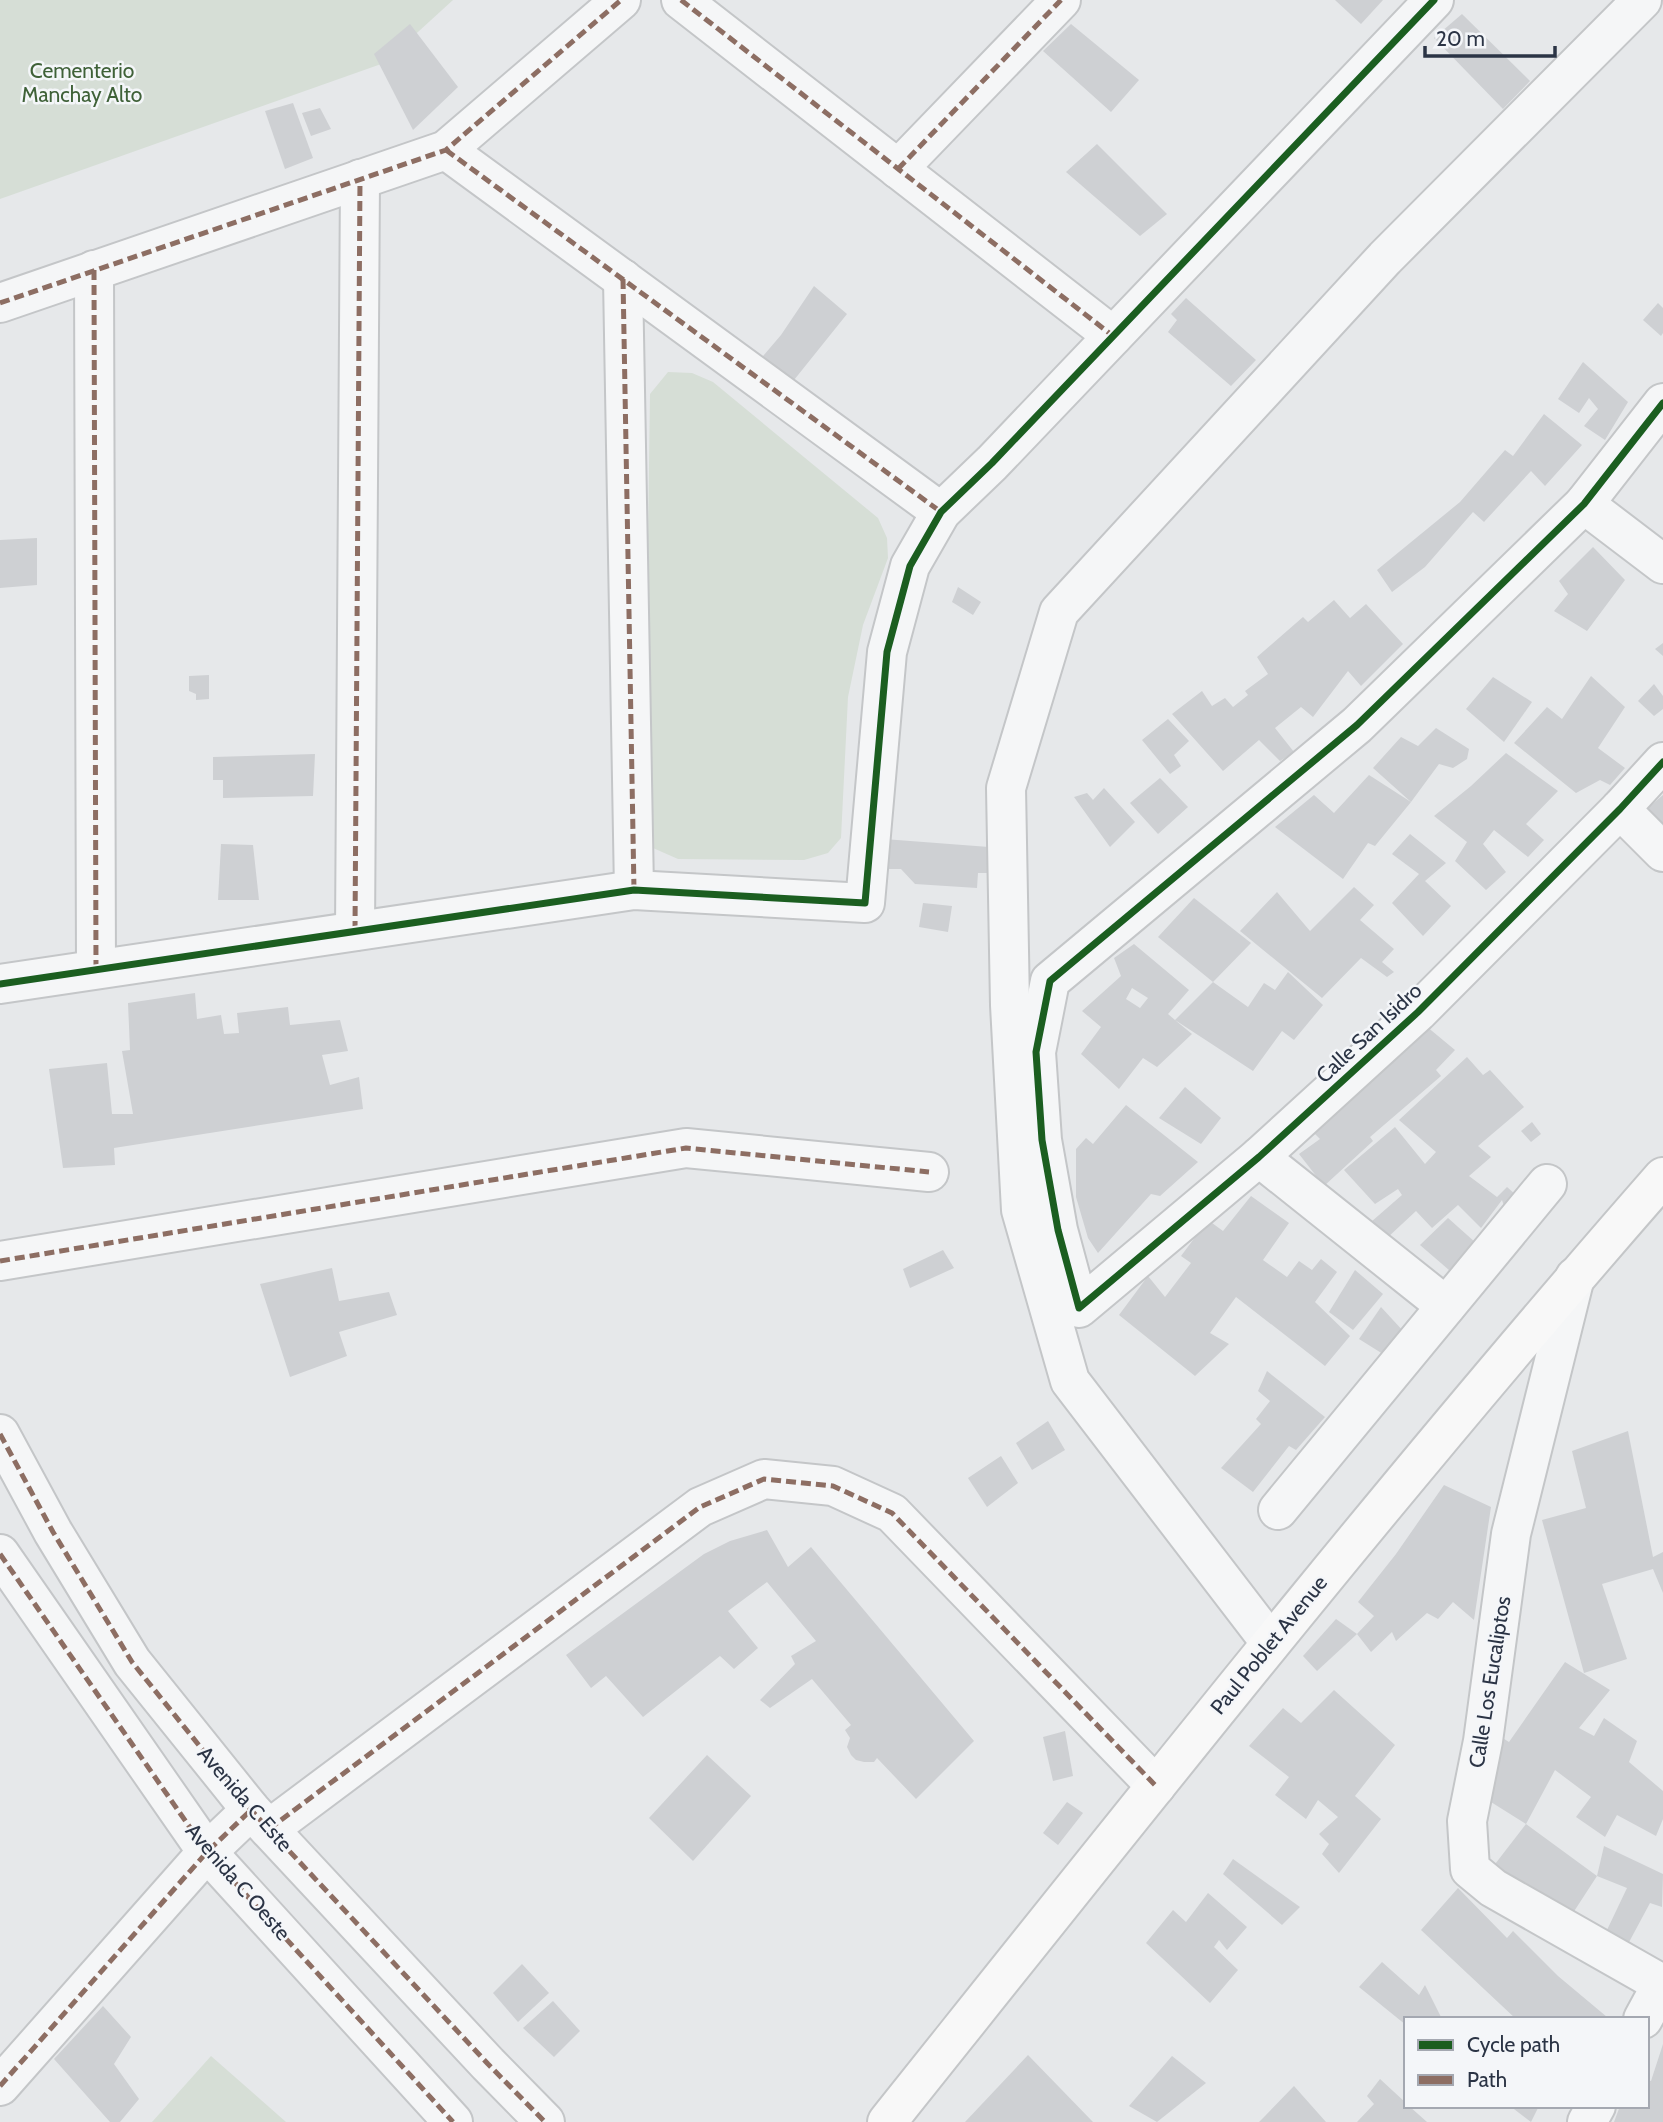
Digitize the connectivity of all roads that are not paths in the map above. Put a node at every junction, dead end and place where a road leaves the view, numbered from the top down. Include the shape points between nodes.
1 (621, 0) edge
2 (681, 0) edge
3 (1061, 0) edge
4 (1434, 0) edge
5 (1642, 0) edge
6 (446, 150) junction
7 (898, 169) junction
8 (360, 179) junction
9 (93, 270) junction
10 (623, 279) junction
11 (0, 303) edge
12 (1113, 336) junction
13 (1663, 403) edge
14 (1584, 504) junction
15 (940, 512) junction
16 (1663, 564) edge
17 (1663, 762) edge
18 (1620, 809) junction
19 (1663, 852) edge
20 (634, 890) junction
21 (355, 931) junction
22 (96, 968) junction
23 (0, 984) edge
24 (1259, 1157) junction
25 (929, 1172) dead end
26 (1663, 1177) edge
27 (1546, 1184) dead end
28 (0, 1261) edge
29 (1575, 1278) junction
30 (1446, 1306) junction
31 (0, 1434) edge
32 (1278, 1510) dead end
33 (0, 1554) edge
34 (1270, 1642) junction
35 (1156, 1786) junction
36 (260, 1819) junction
37 (207, 1852) junction
38 (1663, 1983) edge
39 (1644, 2017) edge
40 (0, 2086) edge
41 (453, 2122) edge
42 (545, 2122) edge
43 (887, 2122) edge

1 - 6 street
2 - 7 street
3 - 7 street
4 - 12 street
5 - 34 street via 1385,258 1059,612 1006,788 1010,1005 1021,1210 1070,1381
6 - 8 street
6 - 10 street
7 - 12 street
8 - 9 street
8 - 21 street
9 - 11 street
9 - 22 street
10 - 15 street
10 - 20 street
12 - 15 street
13 - 14 street
14 - 16 street
14 - 24 street, Calle San Isidro via 1357,725 1050,981 1036,1052 1042,1140 1058,1230 1079,1308
15 - 20 street via 910,566 887,652 865,903
17 - 18 street, Calle San Isidro
18 - 19 street
18 - 24 street, Calle San Isidro via 1418,1012
20 - 21 street
21 - 22 street
22 - 23 street
24 - 30 street
25 - 28 street via 686,1148
26 - 29 main road, Paul Poblet Avenue
27 - 30 street
29 - 34 main road, Paul Poblet Avenue
29 - 38 street, Calle Los Eucaliptos via 1511,1534 1483,1741 1467,1821 1470,1869 1493,1888
30 - 32 street
31 - 36 street, Avenida C Este via 132,1662
33 - 37 street, Avenida C Oeste
34 - 35 main road, Paul Poblet Avenue
35 - 36 street via 892,1513 833,1486 764,1479 700,1507
35 - 43 main road, Paul Poblet Avenue
36 - 37 street
36 - 42 street, Avenida C Este
37 - 40 street
37 - 41 street, Avenida C Oeste
38 - 39 street

